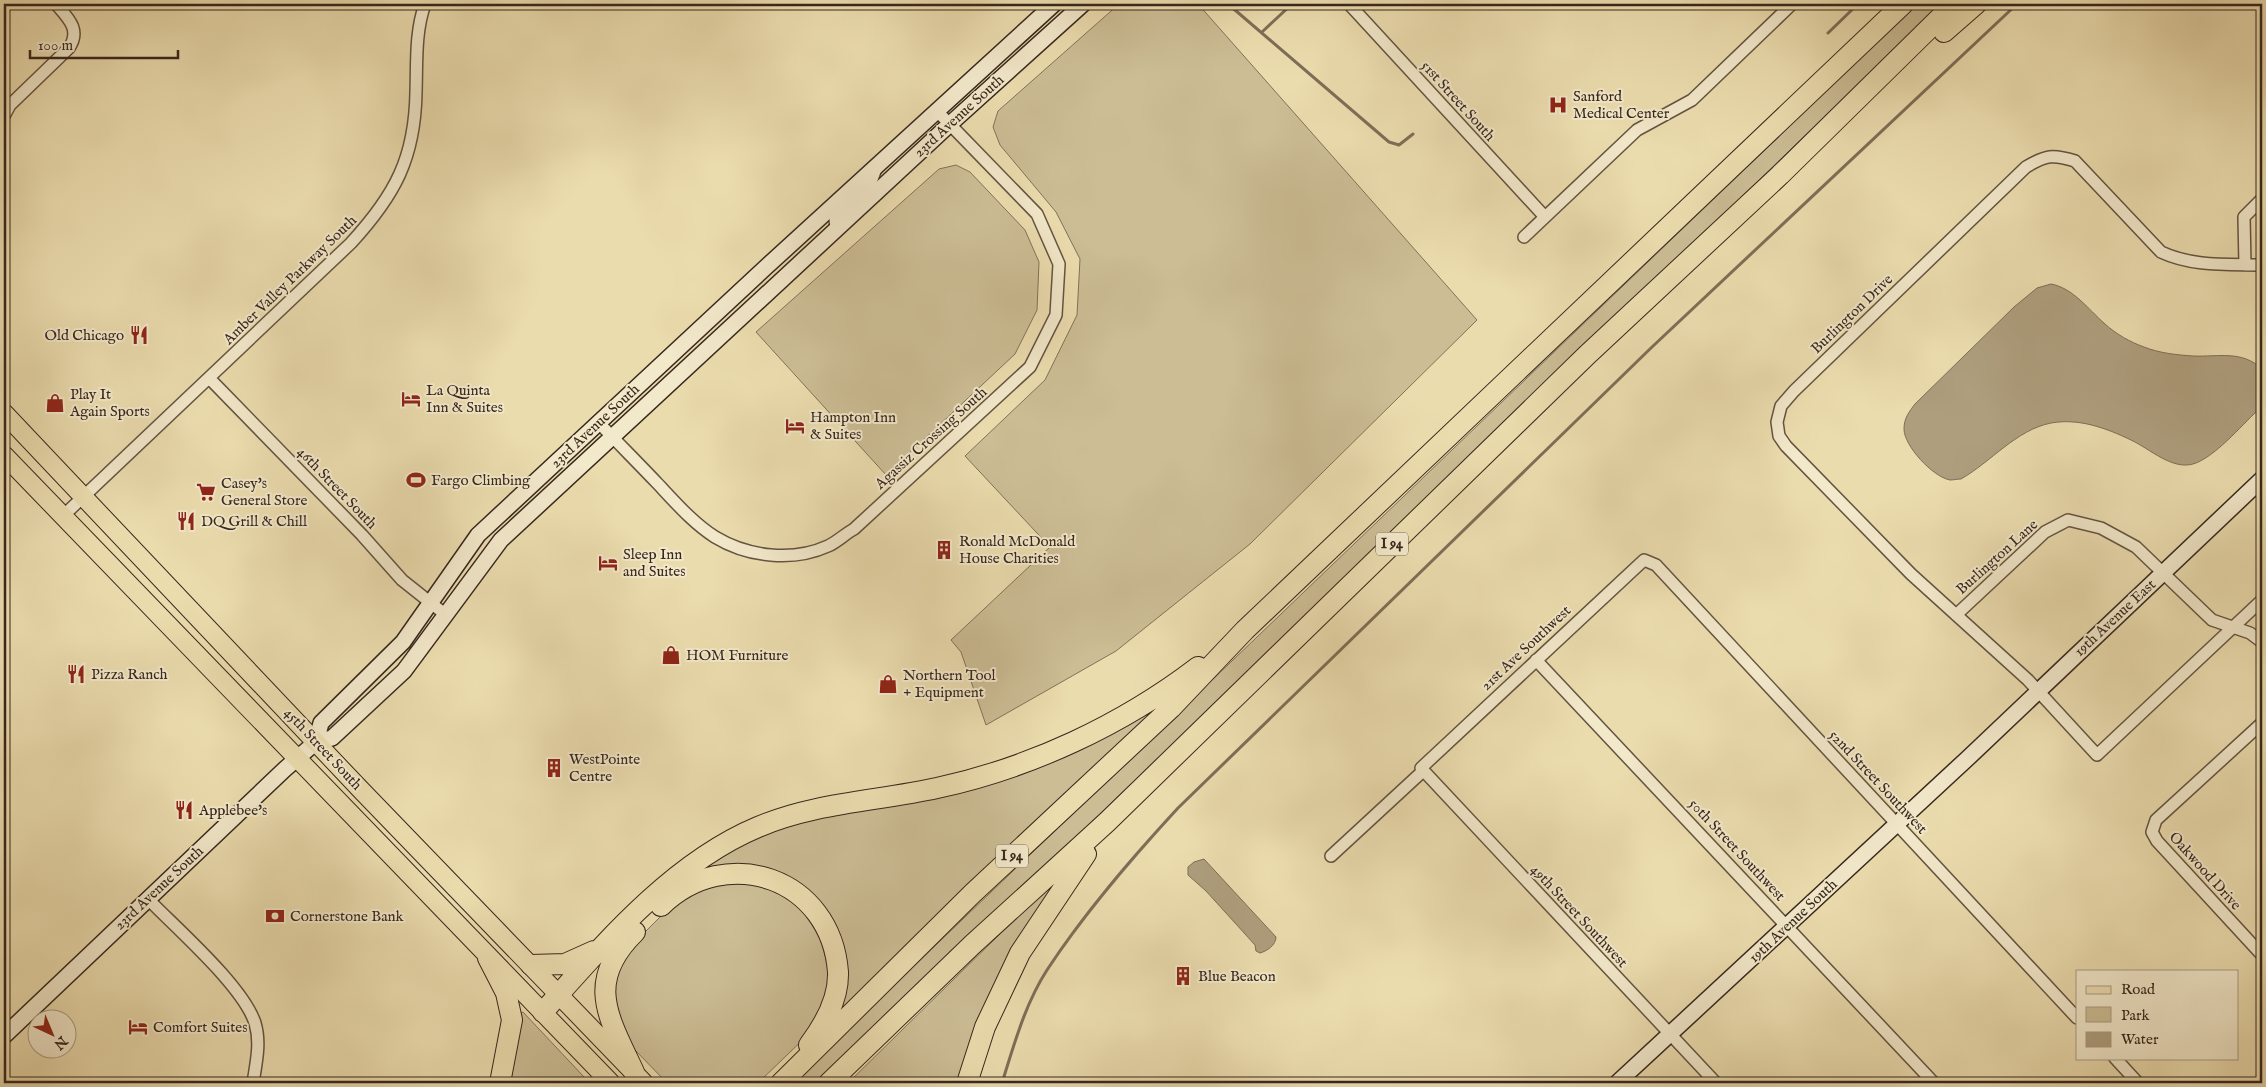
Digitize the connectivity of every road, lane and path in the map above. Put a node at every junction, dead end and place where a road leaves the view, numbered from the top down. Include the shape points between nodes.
1 (56, 4) edge
2 (425, 4) edge
3 (1054, 4) edge
4 (1083, 4) edge
5 (1349, 4) edge
6 (1792, 4) edge
7 (1889, 4) edge
8 (1903, 4) edge
9 (1954, 4) edge
10 (1976, 4) edge
11 (1829, 76) junction
12 (936, 110) junction
13 (4, 116) edge
14 (950, 124) junction
15 (877, 164) junction
16 (1780, 174) junction
17 (2262, 200) edge
18 (1545, 217) junction
19 (820, 218) junction
20 (836, 229) junction
21 (1524, 237) dead end
22 (2245, 265) junction
23 (2262, 266) edge
24 (789, 273) junction
25 (210, 378) junction
26 (4, 413) edge
27 (599, 423) junction
28 (613, 437) junction
29 (4, 454) edge
30 (2262, 480) edge
31 (84, 496) junction
32 (63, 516) junction
33 (1656, 565) joint
34 (2163, 573) junction
35 (2262, 600) edge
36 (430, 602) junction
37 (446, 615) junction
38 (1956, 615) junction
39 (2233, 627) junction
40 (1245, 630) junction
41 (2262, 642) edge
42 (1536, 660) junction
43 (2037, 691) junction
44 (2262, 723) edge
45 (316, 742) junction
46 (1968, 758) joint
47 (297, 760) junction
48 (1422, 770) junction
49 (1118, 811) junction
50 (1896, 824) junction
51 (1331, 856) dead end
52 (148, 899) junction
53 (1788, 926) junction
54 (2258, 942) edge
55 (606, 944) junction
56 (2262, 955) edge
57 (488, 958) junction
58 (531, 965) junction
59 (559, 994) junction
60 (543, 1012) junction
61 (2076, 1017) edge
62 (1669, 1035) junction
63 (4, 1036) edge
64 (2117, 1060) edge
65 (639, 1078) edge
66 (253, 1083) edge
67 (500, 1083) edge
68 (612, 1083) edge
69 (780, 1083) edge
70 (829, 1083) edge
71 (967, 1083) edge
72 (1617, 1083) edge
73 (1716, 1083) edge
74 (1934, 1083) edge
75 (2138, 1083) edge

1 - 13 street via 76,32 74,40 10,105
2 - 25 street, Amber Valley Parkway South via 418,36 412,140 402,172 386,202 351,243
3 - 12 street, 23rd Avenue South
4 - 14 street, 23rd Avenue South
5 - 18 street, 51st Street South
6 - 18 street via 1692,100 1637,130
7 - 11 highway
8 - 11 highway, I 94
9 - 16 highway, I 94
10 - 16 highway
11 - 40 highway, I 94
12 - 14 street, Agassiz Crossing South
12 - 15 street, 23rd Avenue South
14 - 20 street, 23rd Avenue South
14 - 28 street, Agassiz Crossing South via 1037,214 1059,264 1056,315 1030,367 854,529 829,546 805,553 761,554 715,537 678,506
15 - 19 street, 23rd Avenue South
15 - 20 street, 23rd Avenue South via 871,182 835,219
16 - 49 highway, I 94 via 1573,368
17 - 22 street via 2244,217
18 - 21 street
19 - 24 street, 23rd Avenue South via 826,226 824,232 792,263
19 - 27 street, 23rd Avenue South
20 - 24 street, 23rd Avenue South
22 - 23 street, Burlington Drive
22 - 38 street, Burlington Drive via 2192,263 2161,252 2075,161 2059,156 2042,157 2026,167 1781,406 1779,436 1786,446 1911,574
24 - 28 street, 23rd Avenue South
25 - 31 street, Amber Valley Parkway South
25 - 36 street, 46th Street South via 402,580
26 - 31 main road, 45th Street South
27 - 28 street, Agassiz Crossing South
27 - 36 street, 23rd Avenue South via 478,535
28 - 37 street, 23rd Avenue South via 501,540
29 - 32 main road, 45th Street South
30 - 34 street, 19th Avenue East
31 - 32 street, Amber Valley Parkway South
31 - 45 main road, 45th Street South
32 - 47 main road, 45th Street South
33 - 42 street, 21st Ave Southwest via 1644,560
33 - 50 street, 52nd Street Southwest
34 - 38 street, Burlington Lane via 2136,546 2101,528 2068,520 2045,532
34 - 39 street, Burlington Lane via 2212,620
34 - 43 street, 19th Avenue East
35 - 39 street
36 - 37 street, 46th Street South
36 - 45 street, 23rd Avenue South via 403,642 321,723
37 - 45 street, 23rd Avenue South via 404,671 332,738
38 - 43 street, Burlington Drive
39 - 41 street, Burlington Lane
39 - 43 street via 2097,755
40 - 55 highway via 1185,676 1122,716 1074,741 999,772 938,788 815,810 758,827 679,873
40 - 69 highway, I 94 via 1170,708 973,892
42 - 48 street, 21st Ave Southwest
42 - 53 street, 50th Street Southwest
43 - 46 street, 19th Avenue East
44 - 54 street, Oakwood Drive via 2156,820 2152,832 2157,841
45 - 47 street, 23rd Avenue South
45 - 58 main road, 45th Street South
46 - 50 street, 19th Avenue South
47 - 52 street, 23rd Avenue South
47 - 57 main road, 45th Street South
48 - 51 street, 21st Ave Southwest
48 - 62 street, 49th Street Southwest
49 - 70 highway, I 94
49 - 71 highway via 1070,876 1020,954 986,1027
50 - 53 street, 19th Avenue South
50 - 61 street, 52nd Street Southwest
52 - 63 street, 23rd Avenue South
52 - 66 street via 240,994 258,1037
53 - 62 street, 19th Avenue South
53 - 74 street, 50th Street Southwest
54 - 56 street, Oakwood Drive
55 - 58 highway via 581,959 565,964
55 - 59 highway
57 - 60 main road, 45th Street South
57 - 67 highway via 506,993 512,1020
58 - 59 main road, 45th Street South
59 - 60 highway
59 - 65 main road, 45th Street South
60 - 68 main road, 45th Street South
62 - 72 street, 19th Avenue South
62 - 73 street, 49th Street Southwest
64 - 75 street
65 - 69 highway via 605,1003 605,984 616,955 625,942 682,889 707,877 755,874 780,882 798,893 814,909 828,932 838,972 836,992 828,1014

